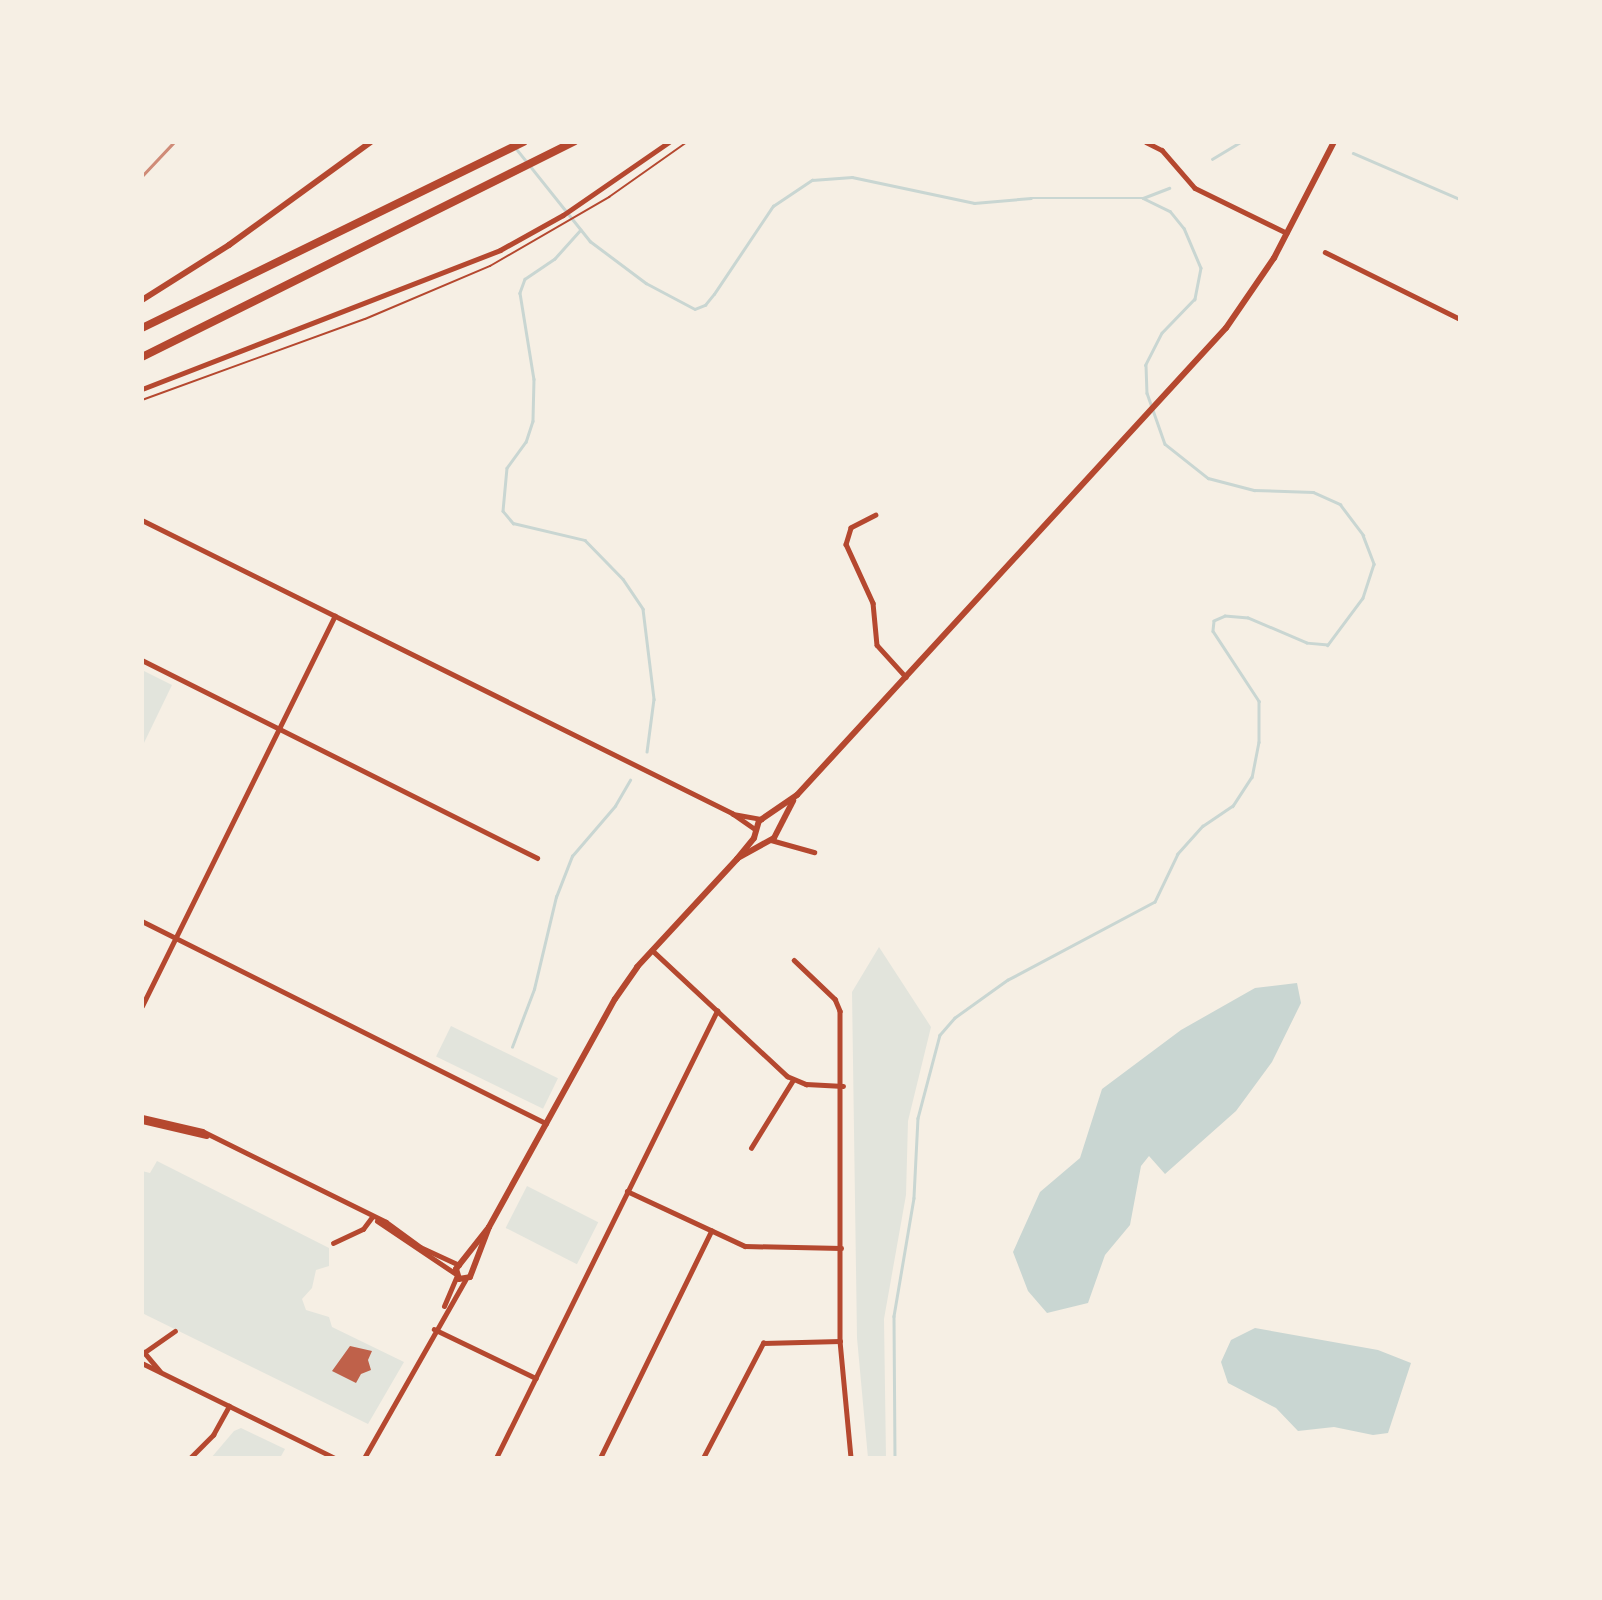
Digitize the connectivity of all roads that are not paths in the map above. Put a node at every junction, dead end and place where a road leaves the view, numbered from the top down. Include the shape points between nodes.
1 (371, 142) edge
2 (524, 142) edge
3 (573, 142) edge
4 (669, 142) edge
5 (1146, 142) edge
6 (1334, 142) edge
7 (1288, 233) junction
8 (1325, 252) dead end
9 (142, 300) edge
10 (1460, 319) edge
11 (142, 328) edge
12 (142, 357) edge
13 (142, 389) edge
14 (876, 515) dead end
15 (142, 520) edge
16 (335, 616) junction
17 (142, 660) edge
18 (906, 677) junction
19 (279, 729) junction
20 (797, 795) junction
21 (732, 813) junction
22 (765, 819) junction
23 (755, 831) junction
24 (778, 831) junction
25 (769, 841) junction
26 (788, 842) junction
27 (814, 852) dead end
28 (537, 858) dead end
29 (737, 859) junction
30 (142, 920) edge
31 (176, 937) junction
32 (652, 950) junction
33 (794, 960) dead end
34 (142, 1006) edge
35 (717, 1011) junction
36 (793, 1080) junction
37 (844, 1086) junction
38 (142, 1119) edge
39 (546, 1123) junction
40 (751, 1148) dead end
41 (627, 1191) junction
42 (372, 1217) junction
43 (489, 1227) junction
44 (711, 1231) junction
45 (333, 1243) dead end
46 (841, 1248) junction
47 (461, 1265) junction
48 (471, 1269) junction
49 (456, 1275) junction
50 (465, 1280) junction
51 (441, 1316) junction
52 (434, 1329) junction
53 (175, 1331) dead end
54 (840, 1341) junction
55 (143, 1353) edge
56 (142, 1363) edge
57 (161, 1372) junction
58 (536, 1378) junction
59 (229, 1406) junction
60 (190, 1458) edge
61 (335, 1458) edge
62 (364, 1458) edge
63 (496, 1458) edge
64 (600, 1458) edge
65 (704, 1458) edge
66 (851, 1458) edge

1 - 9 main road via 260,224
2 - 11 highway
3 - 12 highway
4 - 13 street via 522,238 450,271
5 - 7 street via 1162,150 1195,188
6 - 7 main road
7 - 18 main road via 1236,316
8 - 10 street
14 - 18 street via 852,528 846,544 871,597 877,645
15 - 16 street
16 - 19 street
16 - 21 street
17 - 19 street
18 - 20 main road
19 - 28 street
19 - 31 street
20 - 22 main road
20 - 24 main road
21 - 22 street
21 - 23 street
22 - 23 main road
22 - 24 main road
23 - 25 main road
23 - 29 main road
24 - 25 main road
24 - 26 street
25 - 26 street
25 - 29 main road
26 - 27 street
29 - 32 main road
30 - 31 street
31 - 34 street
31 - 39 street
32 - 35 street
32 - 39 main road via 621,989
33 - 37 street via 838,1004
35 - 36 street
35 - 41 street
36 - 37 street
36 - 40 street
37 - 46 street
38 - 42 street via 194,1128
39 - 43 main road
41 - 44 street
41 - 58 street
42 - 45 street via 363,1229
42 - 47 street via 424,1250
42 - 49 street
43 - 47 main road
43 - 48 main road
44 - 46 street via 752,1247
44 - 64 street
46 - 54 street
47 - 48 main road
47 - 49 main road
48 - 50 main road
49 - 50 main road
49 - 51 street
50 - 51 street
51 - 52 street
52 - 58 street
52 - 62 street
53 - 55 street
54 - 65 street via 772,1340 760,1345
54 - 66 street
55 - 57 street
56 - 57 street
57 - 59 street
58 - 63 street
59 - 60 street via 213,1436
59 - 61 street

